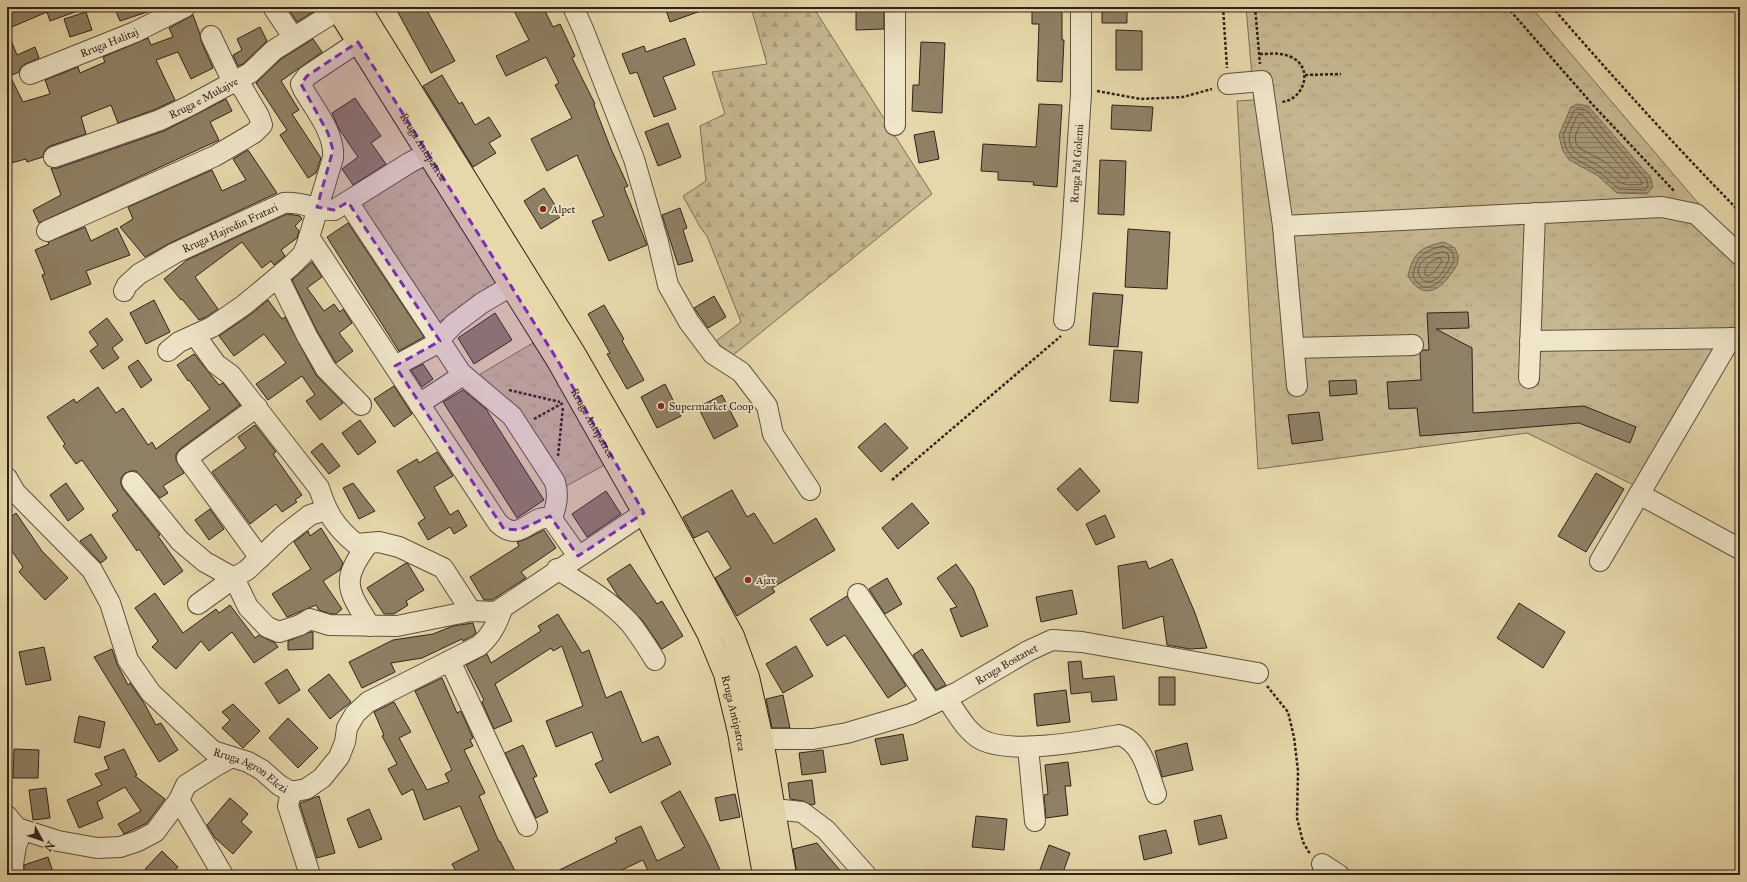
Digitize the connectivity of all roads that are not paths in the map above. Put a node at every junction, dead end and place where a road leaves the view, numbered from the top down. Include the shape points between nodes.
1 (185, 7) edge
2 (273, 7) edge
3 (573, 7) edge
4 (895, 7) edge
5 (1082, 7) edge
6 (345, 8) edge
7 (211, 36) dead end
8 (292, 37) junction
9 (358, 42) junction
10 (30, 74) dead end
11 (236, 82) junction
12 (1228, 84) road end
13 (895, 125) dead end
14 (428, 153) junction
15 (54, 157) dead end
16 (348, 202) junction
17 (317, 208) junction
18 (1535, 213) junction
19 (1283, 226) junction
20 (47, 231) dead end
21 (309, 237) junction
22 (1740, 255) edge
23 (278, 277) junction
24 (511, 286) junction
25 (124, 291) dead end
26 (1064, 320) road end
27 (195, 335) junction
28 (1735, 338) edge
29 (439, 340) junction
30 (1530, 341) junction
31 (1413, 345) dead end
32 (1294, 348) junction
33 (168, 351) dead end
34 (395, 366) junction
35 (463, 375) junction
36 (1529, 378) dead end
37 (1297, 386) dead end
38 (419, 404) junction
39 (361, 405) dead end
40 (256, 407) junction
41 (7, 478) edge
42 (132, 482) dead end
43 (810, 490) dead end
44 (1639, 494) junction
45 (326, 510) junction
46 (644, 513) junction
47 (552, 519) junction
48 (368, 544) junction
49 (1740, 549) edge
50 (578, 556) junction
51 (260, 558) junction
52 (1600, 561) dead end
53 (557, 570) junction
54 (234, 578) junction
55 (858, 594) dead end
56 (198, 604) dead end
57 (505, 606) junction
58 (471, 611) junction
59 (370, 626) junction
60 (655, 660) dead end
61 (450, 661) junction
62 (1258, 673) road end
63 (939, 701) junction
64 (762, 739) junction
65 (1028, 747) junction
66 (232, 758) junction
67 (291, 792) junction
68 (1156, 794) dead end
69 (179, 800) junction
70 (774, 808) junction
71 (1035, 821) dead end
72 (12, 822) edge
73 (527, 826) dead end
74 (775, 874) edge
75 (13, 875) edge
76 (223, 875) edge
77 (310, 875) edge
78 (866, 875) edge

1 - 10 street, Rruga Halitaj via 135,32
2 - 8 street
3 - 43 street via 634,159 668,285 712,354 741,372 767,406 773,434
4 - 13 street
5 - 26 street, Rruga Pal Golemi via 1081,88
6 - 8 street, Rruga e Mukajve
6 - 9 main road, Rruga Antipatrea
6 - 64 main road, Rruga Antipatrea via 574,353 661,504 733,636 748,677
7 - 11 street via 229,74
8 - 11 street, Rruga e Mukajve
9 - 14 main road, Rruga Antipatrea
9 - 17 street via 307,76 302,84 332,141 334,150
11 - 15 street, Rruga e Mukajve via 160,120
11 - 20 street via 260,116 262,125 254,133 215,156
12 - 19 street via 1262,81
14 - 16 street, Rruga Hajredin Fratari
14 - 24 main road, Rruga Antipatrea
16 - 17 street, Rruga Hajredin Fratari via 334,210
16 - 29 street
17 - 21 street
17 - 25 street, Rruga Hajredin Fratari via 292,202 284,203 175,253 139,274
18 - 19 street
18 - 22 street via 1662,207 1696,214
18 - 30 street
19 - 32 street
21 - 23 street via 303,254
21 - 34 street
23 - 27 street via 225,319
23 - 39 street via 326,369
24 - 29 street via 482,303 446,331
24 - 46 main road, Rruga Antipatrea via 558,361
27 - 33 street via 179,342
27 - 40 street via 216,364 231,375
28 - 30 street
28 - 44 street
29 - 34 street
29 - 35 street
30 - 36 street
31 - 32 street
32 - 37 street
34 - 38 street
35 - 38 street
35 - 47 street via 505,410 520,427 555,482 558,499
38 - 47 street via 498,523 512,531 544,518
40 - 45 street via 318,488
40 - 51 street via 187,458
41 - 66 street, Rruga Agron Elezi via 15,492 92,570 110,603 128,660 151,693 213,751
42 - 54 street via 180,541 205,562
44 - 49 street
44 - 52 street
45 - 48 street via 345,535 356,544
45 - 51 street via 310,515
46 - 50 street
46 - 74 main road, Rruga Antipatrea via 708,633 725,674
47 - 50 street
48 - 58 street via 379,542 399,547 443,568
48 - 59 street via 350,571 349,583 352,596
50 - 53 street
51 - 54 street
53 - 57 street
53 - 60 street via 604,599 621,613 636,630
54 - 56 street
54 - 59 street via 248,607 267,627 279,632 310,619 329,625
55 - 63 street
57 - 58 street via 492,613
57 - 61 street, Rruga Agron Elezi via 489,638
58 - 59 street via 397,626
61 - 67 street, Rruga Agron Elezi via 368,702 355,714 347,728 340,756 322,778 306,789
61 - 73 street
62 - 63 street, Rruga Bostanet via 1082,642 1052,640 1028,650
63 - 64 street, Rruga Bostanet via 911,714 847,733 813,739
63 - 65 street via 982,740
64 - 70 main road, Rruga Antipatrea
65 - 68 street via 1119,735 1126,737 1140,752
65 - 71 street
66 - 67 street, Rruga Agron Elezi via 248,762 262,770
66 - 69 street via 186,785
67 - 77 street via 288,806
69 - 72 street via 155,832 120,847 97,848 75,845
69 - 76 street
70 - 74 main road, Rruga Antipatrea
70 - 78 street via 802,812 826,830
72 - 75 street via 20,836 14,858

